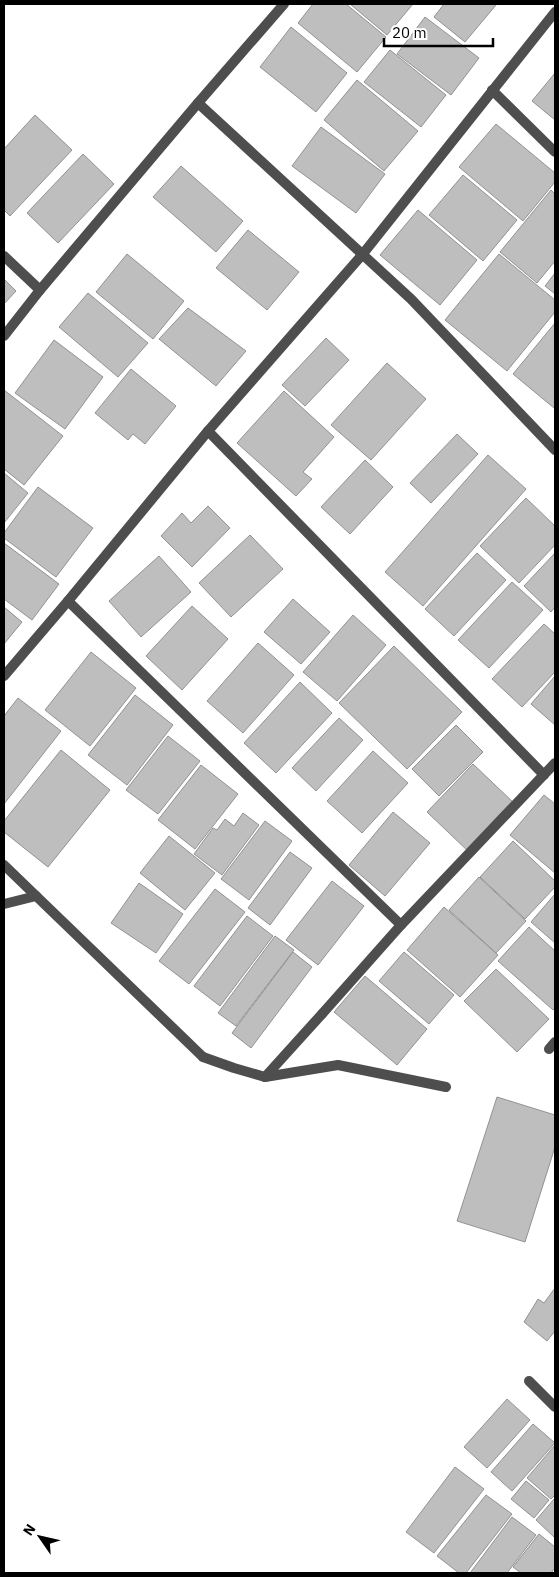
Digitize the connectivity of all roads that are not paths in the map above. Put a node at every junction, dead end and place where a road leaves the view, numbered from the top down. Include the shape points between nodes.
1 (284, 4) edge
2 (555, 12) edge
3 (492, 90) junction
4 (198, 103) junction
5 (555, 152) edge
6 (362, 255) junction
7 (4, 256) edge
8 (40, 290) junction
9 (4, 336) edge
10 (208, 431) junction
11 (555, 450) edge
12 (68, 602) junction
13 (4, 676) edge
14 (555, 763) edge
15 (544, 775) junction
16 (4, 865) edge
17 (36, 896) junction
18 (4, 904) edge
19 (401, 925) junction
20 (265, 1076) junction
21 (446, 1087) dead end
22 (529, 1381) dead end
23 (555, 1407) edge

1 - 4 street
2 - 3 street
3 - 5 street
3 - 6 street
4 - 6 street
4 - 8 street
6 - 10 street
6 - 11 street via 411,299
7 - 8 street
8 - 9 street
10 - 12 street
10 - 15 street
12 - 13 street
12 - 19 street
14 - 15 street
15 - 19 street
16 - 17 street
17 - 18 street
17 - 20 street via 203,1057
19 - 20 street
20 - 21 street via 338,1065
22 - 23 street

